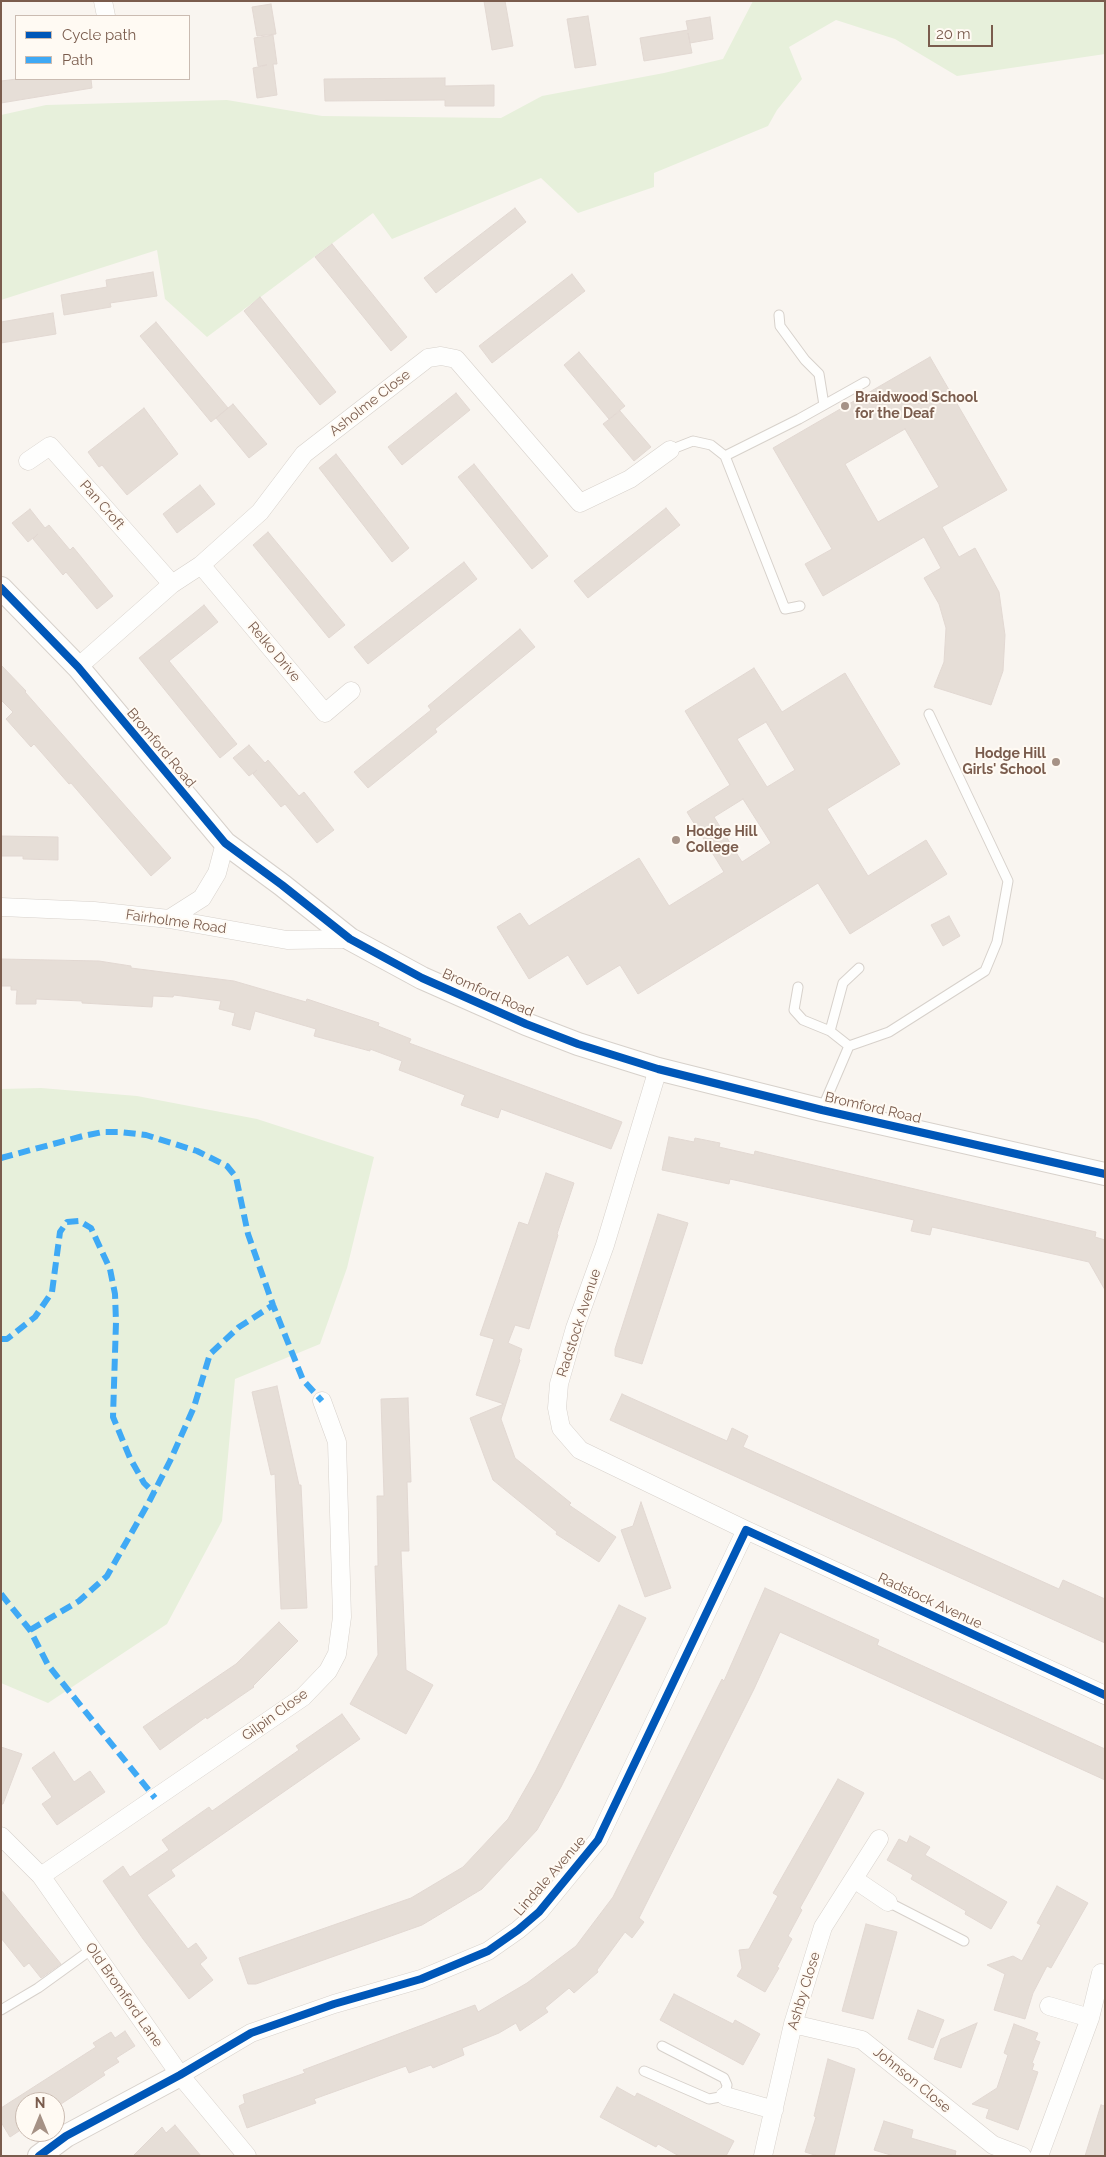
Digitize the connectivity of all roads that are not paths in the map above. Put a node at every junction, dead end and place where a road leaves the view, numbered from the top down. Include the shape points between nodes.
1 (103, 1) edge
2 (106, 15) edge
3 (779, 315) dead end
4 (865, 382) dead end
5 (824, 405) junction
6 (670, 450) joint
7 (725, 456) junction
8 (28, 461) dead end
9 (201, 565) junction
10 (172, 584) junction
11 (1, 588) edge
12 (800, 606) dead end
13 (78, 667) junction
14 (351, 691) dead end
15 (930, 714) dead end
16 (225, 844) junction
17 (1, 907) edge
18 (169, 919) junction
19 (350, 939) junction
20 (859, 968) dead end
21 (798, 986) dead end
22 (830, 1031) junction
23 (849, 1046) junction
24 (658, 1069) junction
25 (822, 1110) junction
26 (1105, 1174) edge
27 (322, 1401) dead end
28 (746, 1530) junction
29 (1105, 1695) edge
30 (1, 1836) edge
31 (880, 1839) dead end
32 (41, 1876) junction
33 (854, 1879) junction
34 (888, 1902) joint
35 (964, 1941) dead end
36 (92, 1949) junction
37 (1101, 1973) dead end
38 (1048, 2006) dead end
39 (1, 2010) edge
40 (1090, 2018) junction
41 (793, 2024) junction
42 (662, 2046) dead end
43 (644, 2071) dead end
44 (180, 2075) junction
45 (725, 2096) junction
46 (774, 2110) junction
47 (39, 2156) edge
48 (246, 2156) edge
49 (763, 2156) edge
50 (1022, 2156) edge
51 (1039, 2156) edge

1 - 2 street
3 - 5 lane via 780,326 819,374
4 - 5 lane
5 - 7 lane
6 - 7 lane via 693,441 711,445
6 - 9 street, Asholme Close via 630,479 580,503 456,359 428,358 304,454 260,512
7 - 12 lane via 785,609
8 - 10 street, Pan Croft via 50,446
9 - 10 street, Asholme Close
9 - 14 street, Relko Drive via 325,713
10 - 13 street, Asholme Close
11 - 13 street, Bromford Road
13 - 16 street, Bromford Road
15 - 23 lane via 1008,881 998,942 985,971 890,1032
16 - 18 street via 217,873 202,898
16 - 19 street, Bromford Road
17 - 18 street, Fairholme Road via 94,911
18 - 19 street, Fairholme Road via 286,940
19 - 24 street, Bromford Road via 422,978 511,1018 578,1044
20 - 22 lane via 844,983
21 - 22 lane via 794,1010 803,1020
22 - 23 lane
23 - 25 lane
24 - 25 street, Bromford Road
24 - 28 street, Radstock Avenue via 605,1245 575,1328 559,1384 557,1408 561,1428 580,1450
25 - 26 street, Bromford Road
27 - 32 street, Gilpin Close via 337,1442 342,1617 337,1654 328,1671 303,1697
28 - 29 street, Radstock Avenue
28 - 44 street, Lindale Avenue via 598,1840 539,1912 488,1951 421,1979 334,2004 251,2033
30 - 32 street, Old Bromford Lane
31 - 33 street, Ashby Close
32 - 36 street, Old Bromford Lane
33 - 34 street
33 - 41 street, Ashby Close via 823,1927
34 - 35 lane
36 - 39 lane
36 - 44 street, Old Bromford Lane
37 - 40 street
38 - 40 street
40 - 51 street
41 - 46 street, Ashby Close
41 - 50 street, Johnson Close via 862,2040 993,2144
42 - 45 lane via 724,2078 727,2085
43 - 45 lane via 709,2099
44 - 47 street via 66,2136
44 - 48 street, Old Bromford Lane
45 - 46 street
46 - 49 street, Ashby Close

